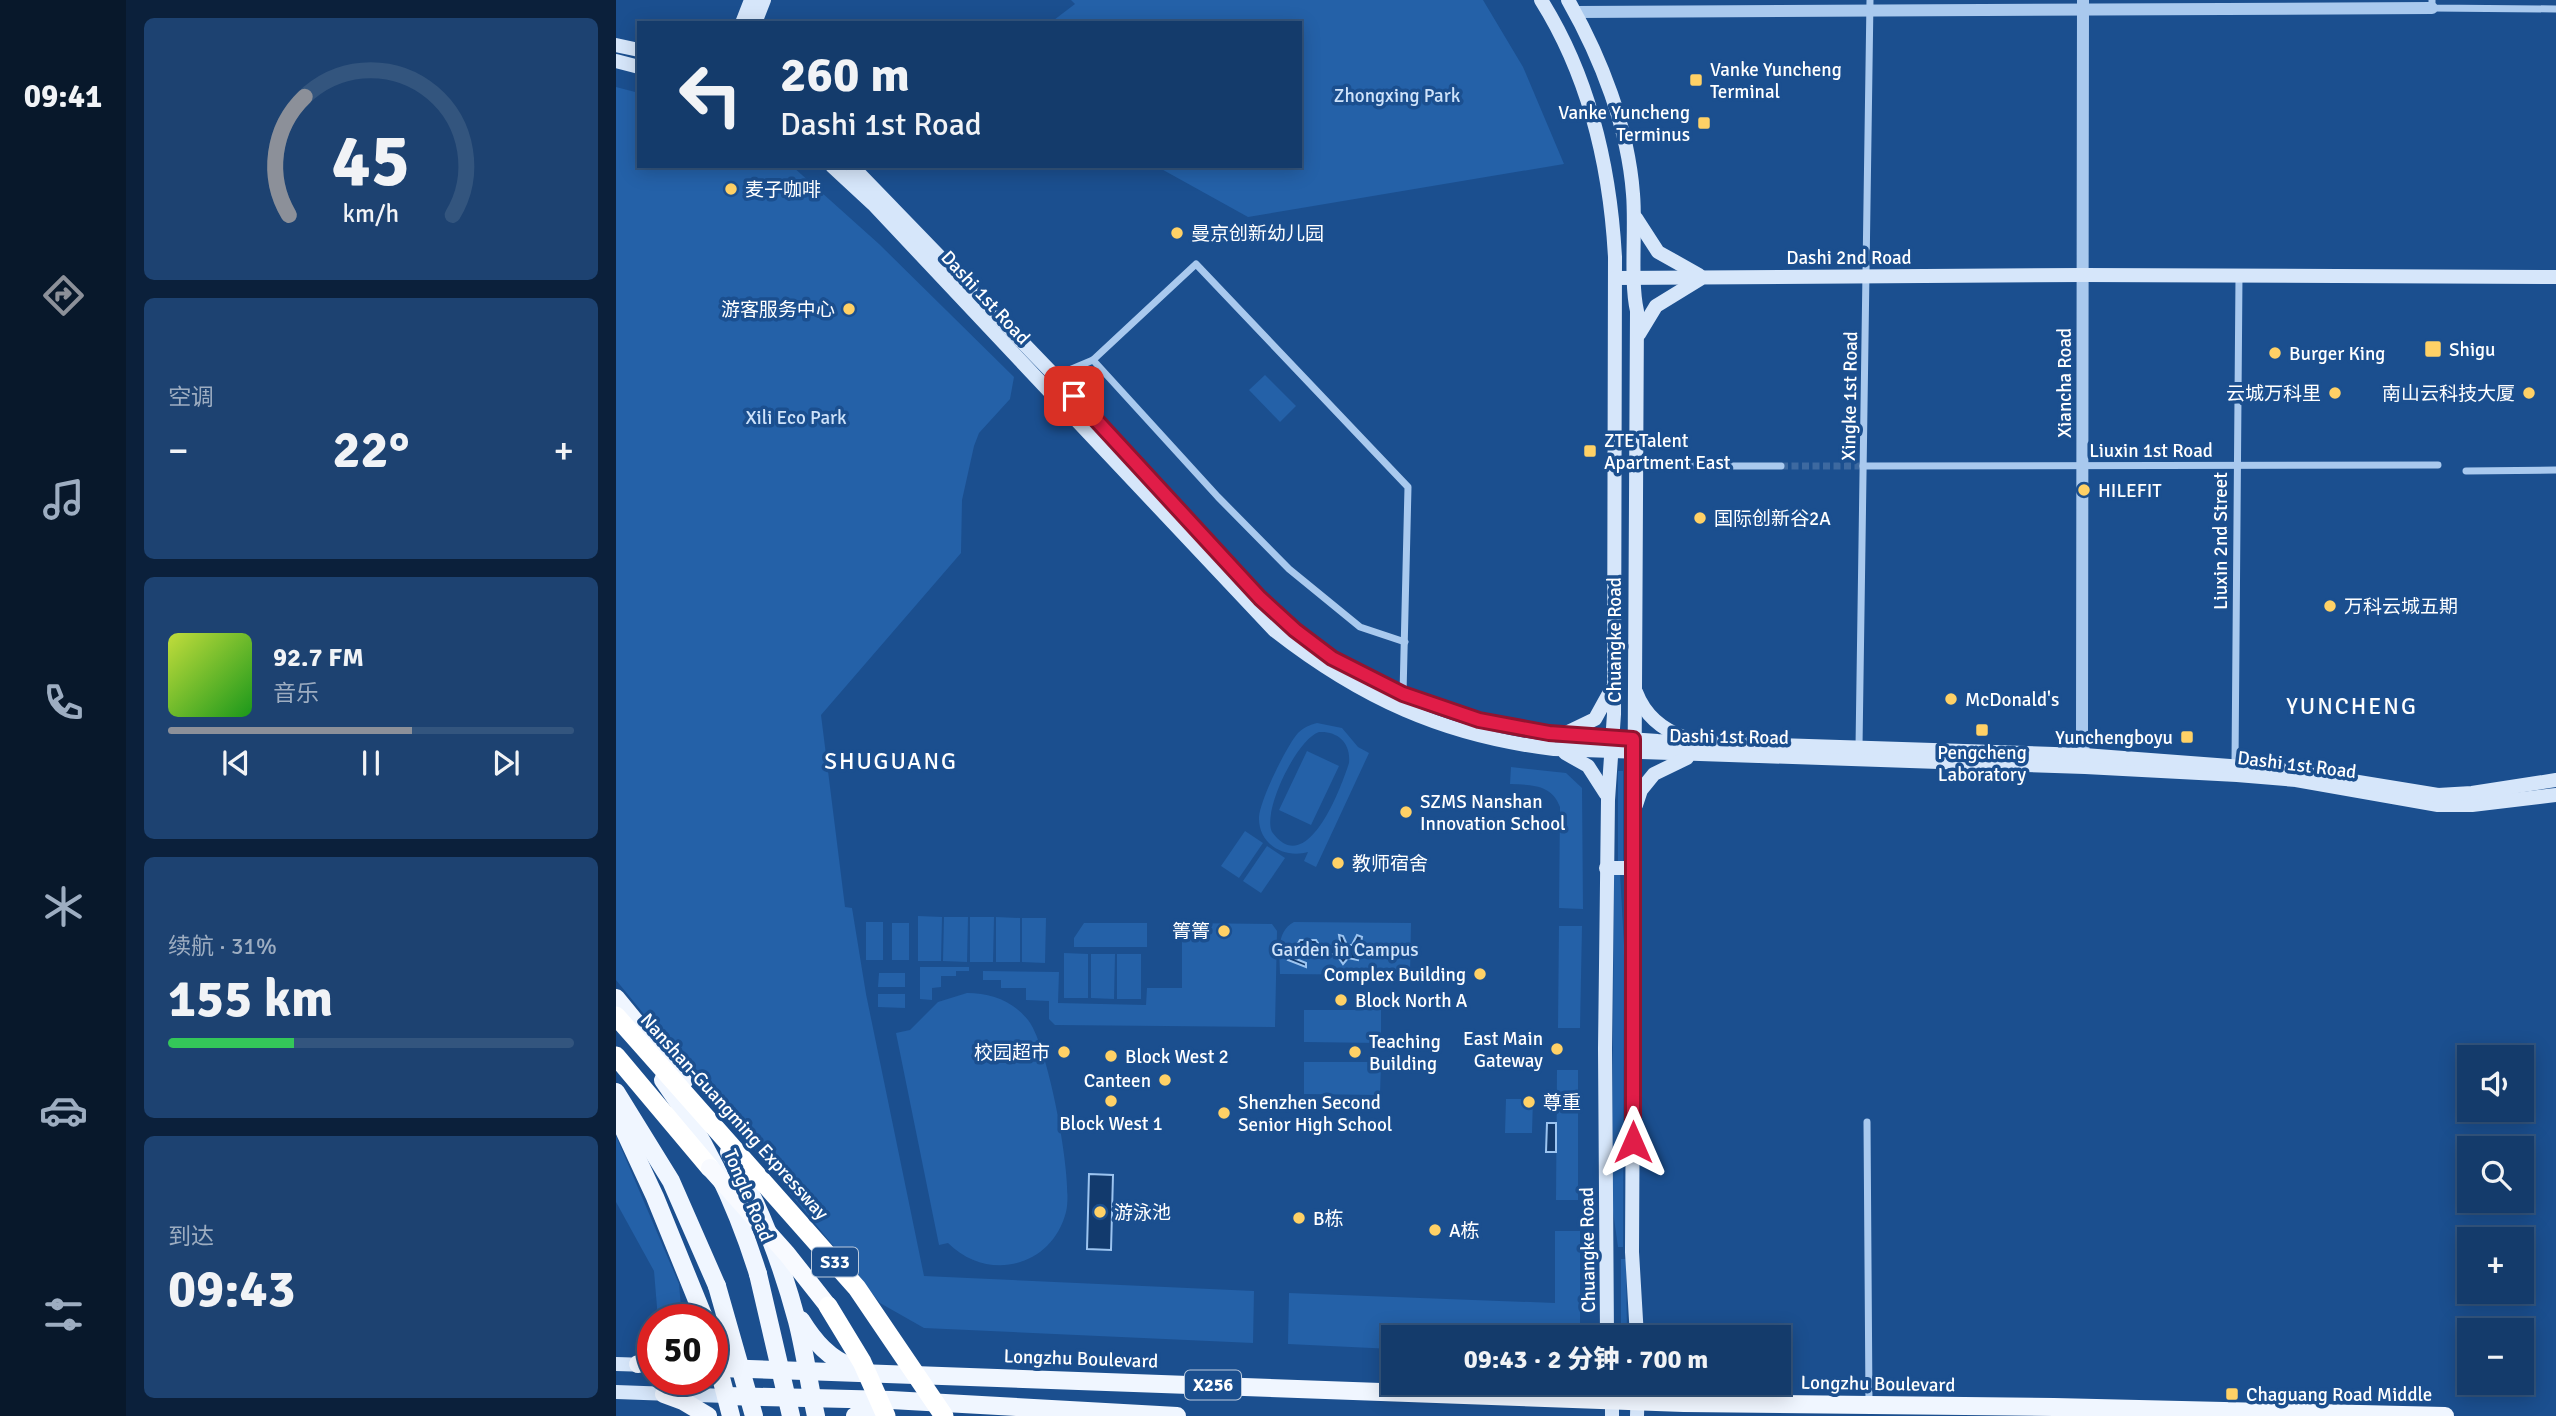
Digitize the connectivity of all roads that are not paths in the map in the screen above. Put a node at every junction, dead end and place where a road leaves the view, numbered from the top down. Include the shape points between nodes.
1 (751, 0) edge
2 (764, 0) edge
3 (1541, 0) edge
4 (2083, 4) edge
5 (2432, 4) edge
6 (1870, 5) edge
7 (1572, 6) edge
8 (2556, 9) edge
9 (743, 21) edge
10 (756, 21) edge
11 (616, 45) edge
12 (637, 50) edge
13 (616, 61) edge
14 (637, 66) edge
15 (834, 168) edge
16 (854, 168) edge
17 (1634, 214) junction
18 (2083, 275) junction
19 (1867, 276) junction
20 (2239, 276) junction
21 (1615, 278) junction
22 (1636, 278) junction
23 (1703, 278) junction
24 (2556, 278) edge
25 (1637, 342) junction
26 (1093, 360) junction
27 (1055, 376) junction
28 (2084, 465) junction
29 (2235, 465) junction
30 (2438, 465) dead end
31 (1635, 466) junction
32 (1781, 466) tunnel mouth
33 (1863, 466) junction
34 (2556, 470) edge
35 (2466, 471) dead end
36 (1405, 642) junction
37 (1614, 679) junction
38 (1633, 682) junction
39 (1403, 694) junction
40 (1549, 733) junction
41 (1700, 743) junction
42 (1612, 745) junction
43 (1633, 746) junction
44 (1859, 747) junction
45 (1554, 749) junction
46 (1674, 752) junction
47 (1815, 757) junction
48 (2085, 761) junction
49 (2235, 764) junction
50 (2556, 780) edge
51 (2556, 795) edge
52 (1608, 800) junction
53 (1634, 813) junction
54 (1606, 868) junction
55 (1634, 868) junction
56 (616, 998) edge
57 (616, 1014) edge
58 (616, 1056) edge
59 (616, 1092) edge
60 (616, 1113) edge
61 (1867, 1122) dead end
62 (710, 1168) joint
63 (1608, 1252) junction
64 (1632, 1252) junction
65 (688, 1275) junction
66 (691, 1304) edge
67 (699, 1304) edge
68 (792, 1305) junction
69 (828, 1306) joint
70 (1607, 1325) edge
71 (1636, 1325) edge
72 (637, 1363) edge
73 (616, 1364) edge
74 (728, 1368) edge
75 (807, 1370) junction
76 (888, 1373) junction
77 (616, 1392) edge
78 (637, 1393) edge
79 (667, 1395) edge
80 (695, 1395) edge
81 (1544, 1395) edge
82 (1672, 1395) edge
83 (726, 1396) junction
84 (811, 1396) junction
85 (1538, 1396) junction
86 (1612, 1400) edge
87 (1694, 1403) junction
88 (1869, 1404) junction
89 (888, 1408) edge
90 (1637, 1408) edge
91 (2025, 1411) edge
92 (708, 1416) edge
93 (731, 1416) edge
94 (754, 1416) edge
95 (791, 1416) edge
96 (816, 1416) edge
97 (855, 1416) edge
98 (944, 1416) edge
99 (1177, 1416) edge
100 (2445, 1416) edge

1 - 9 main road
2 - 10 main road
3 - 21 main road, Chuangke Road via 1572,58 1596,127 1610,194
4 - 5 street
4 - 6 street
4 - 18 street, Xiancha Road
5 - 8 street
6 - 7 street
6 - 19 street, Xingke 1st Road
7 - 17 main road, Chuangke Road via 1597,59 1622,131
11 - 12 main road
13 - 14 main road
15 - 45 main road, Dashi 1st Road via 1274,630 1342,680 1397,709 1475,736
16 - 27 main road, Dashi 1st Road
17 - 22 main road, Chuangke Road
17 - 23 main road via 1658,252
18 - 19 main road, Dashi 2nd Road
18 - 20 main road, Dashi 2nd Road
18 - 28 street, Xiancha Road
19 - 23 main road, Dashi 2nd Road
19 - 33 street, Xingke 1st Road
20 - 24 main road, Dashi 2nd Road
20 - 29 street, Liuxin 2nd Street
21 - 22 main road, Dashi 2nd Road
21 - 37 main road, Chuangke Road
22 - 23 main road, Dashi 2nd Road
22 - 25 main road, Chuangke Road
23 - 25 main road via 1656,306
25 - 31 main road, Chuangke Road
26 - 27 street
26 - 36 street via 1289,569 1360,627
26 - 36 street via 1196,264 1408,487
27 - 39 main road, Dashi 1st Road via 1278,616 1332,658
28 - 29 street, Liuxin 1st Road
28 - 33 street, Liuxin 1st Road
28 - 48 street, Xiancha Road
29 - 30 street, Liuxin 1st Road
29 - 49 street, Liuxin 2nd Street
31 - 32 street
31 - 38 main road, Chuangke Road
33 - 44 street, Xingke 1st Road
34 - 35 street
36 - 39 street
37 - 40 main road via 1605,706 1591,722 1573,731
37 - 42 main road, Chuangke Road
38 - 41 main road via 1640,703 1655,721
38 - 43 main road, Chuangke Road
39 - 40 main road, Dashi 1st Road via 1479,720
40 - 42 main road, Dashi 1st Road
41 - 43 main road, Dashi 1st Road
41 - 44 main road, Dashi 1st Road
42 - 43 main road, Dashi 1st Road
42 - 45 main road, Dashi 1st Road
42 - 52 main road, Chuangke Road
43 - 46 main road, Dashi 1st Road
43 - 53 main road, Chuangke Road
44 - 47 street
44 - 48 main road, Dashi 1st Road
45 - 52 main road via 1588,766 1603,784
46 - 47 main road, Dashi 1st Road
46 - 53 main road via 1689,758 1654,774 1641,790
47 - 48 main road, Dashi 1st Road
48 - 49 main road, Dashi 1st Road
48 - 51 main road, Dashi 1st Road via 2296,780 2438,805
49 - 50 main road, Dashi 1st Road via 2438,795
52 - 54 main road, Chuangke Road
53 - 55 main road, Chuangke Road
54 - 55 main road
54 - 63 main road, Chuangke Road via 1604,1217
55 - 64 main road, Chuangke Road
56 - 68 main road via 679,1073 731,1155 765,1223
57 - 95 main road, Tongle Road, bridge via 672,1093 738,1211 758,1274
57 - 98 highway, Nanshan-Guangming Expressway / S33, bridge via 857,1288
58 - 62 highway
59 - 94 main road, bridge via 671,1181 717,1286
60 - 65 main road
61 - 88 street
62 - 69 highway, bridge
63 - 64 main road
63 - 70 main road, Chuangke Road
64 - 71 main road, Chuangke Road
65 - 66 main road
65 - 67 main road
68 - 75 main road
68 - 76 main road via 818,1344 837,1360
69 - 89 highway, bridge
72 - 73 main road
74 - 75 main road, X256
75 - 76 main road, Longzhu Boulevard / X256
75 - 84 main road
76 - 85 main road, Longzhu Boulevard / X256
77 - 78 main road
79 - 92 main road
80 - 83 main road
81 - 85 main road
82 - 87 main road
83 - 84 main road, X256
83 - 93 main road
84 - 89 main road, X256
84 - 96 main road
85 - 86 main road, Longzhu Boulevard / X256
86 - 90 main road, Longzhu Boulevard / X256
87 - 88 main road, Longzhu Boulevard / X256
87 - 90 main road, Longzhu Boulevard / X256
88 - 91 main road, Longzhu Boulevard / X256
89 - 97 main road, X256
89 - 99 main road, X256
91 - 100 main road, Longzhu Boulevard / X256

